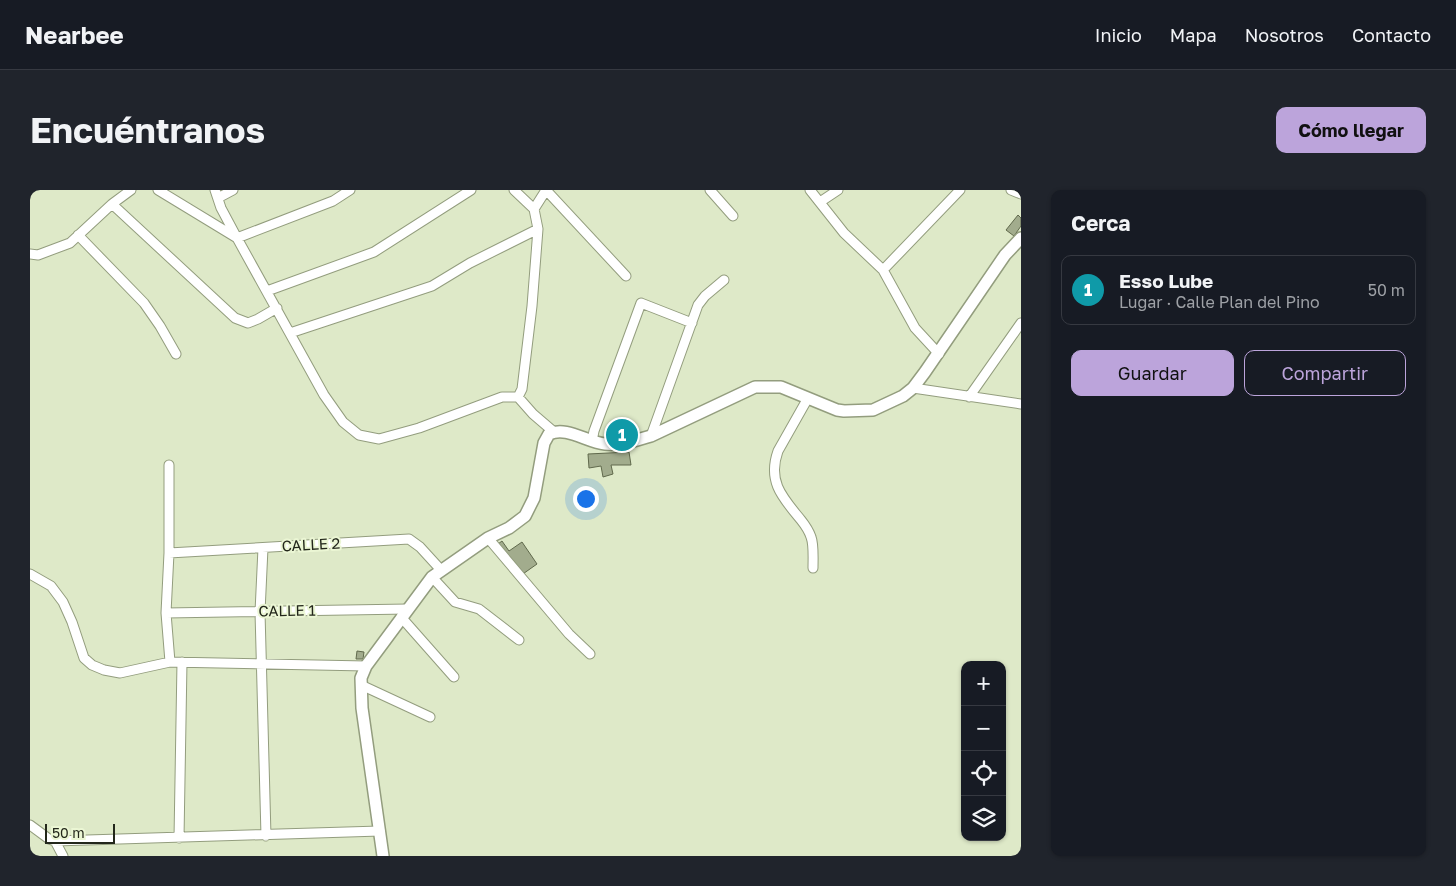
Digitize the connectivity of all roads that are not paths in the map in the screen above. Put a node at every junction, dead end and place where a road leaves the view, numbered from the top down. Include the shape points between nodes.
1 (132, 190) edge
2 (158, 190) edge
3 (232, 190) edge
4 (350, 190) edge
5 (471, 190) edge
6 (514, 190) edge
7 (710, 190) edge
8 (810, 190) edge
9 (838, 190) edge
10 (960, 190) edge
11 (1011, 190) edge
12 (216, 194) edge
13 (1021, 194) edge
14 (820, 202) junction
15 (112, 204) junction
16 (534, 209) junction
17 (733, 216) dead end
18 (538, 229) junction
19 (78, 235) junction
20 (237, 238) junction
21 (1021, 238) edge
22 (30, 254) edge
23 (883, 270) junction
24 (626, 276) dead end
25 (724, 280) dead end
26 (267, 291) junction
27 (277, 308) junction
28 (692, 323) junction
29 (1021, 323) edge
30 (290, 333) junction
31 (176, 354) dead end
32 (939, 354) junction
33 (913, 388) junction
34 (518, 397) junction
35 (969, 397) junction
36 (808, 398) junction
37 (1021, 404) edge
38 (554, 432) junction
39 (651, 436) junction
40 (592, 441) junction
41 (169, 465) dead end
42 (488, 538) junction
43 (263, 548) junction
44 (169, 553) junction
45 (813, 568) dead end
46 (30, 574) edge
47 (437, 574) junction
48 (260, 612) junction
49 (166, 613) junction
50 (404, 613) junction
51 (519, 640) dead end
52 (590, 654) dead end
53 (170, 662) junction
54 (182, 662) junction
55 (262, 664) junction
56 (366, 666) junction
57 (454, 677) dead end
58 (361, 686) junction
59 (430, 717) dead end
60 (30, 825) edge
61 (380, 832) junction
62 (266, 836) junction
63 (179, 838) junction
64 (55, 841) junction
65 (63, 856) edge
66 (383, 856) edge

1 - 15 street
2 - 20 street
3 - 12 street
4 - 20 street via 333,201
5 - 26 street via 374,252
6 - 16 street
7 - 17 street
8 - 14 street
9 - 14 street
10 - 23 street
11 - 13 street
12 - 20 street
14 - 23 street via 844,233
15 - 19 street
15 - 27 street via 235,318 248,322 258,320
16 - 18 street
16 - 24 street via 546,190
18 - 30 street via 432,286
18 - 34 street via 532,306 522,389
19 - 22 street via 70,243 38,255
19 - 31 street via 144,303
20 - 26 street
21 - 32 street via 1005,255
23 - 32 street via 915,328
25 - 28 street via 698,305
26 - 27 street
27 - 30 street
28 - 39 street
28 - 40 street via 641,303
29 - 35 street
30 - 34 street via 324,395 343,422 359,435 379,439 419,428 502,397
32 - 33 street
33 - 35 street
33 - 36 street via 904,396 867,412 837,410
34 - 38 street
35 - 37 street
36 - 39 street via 781,387 755,387
36 - 45 street via 778,451 775,482 812,538
38 - 40 street via 562,431
38 - 42 street via 546,438 531,507 516,523
39 - 40 street via 622,444
41 - 44 street
42 - 47 street
42 - 52 street via 569,634
43 - 44 street, CALLE 2
43 - 47 street, CALLE 2 via 410,539 420,547
43 - 48 street
44 - 49 street
46 - 53 street via 50,586 63,602 84,658 92,664 120,673
47 - 50 street
47 - 51 street, CALLE 2 via 455,602 479,609
48 - 49 street, CALLE 1
48 - 50 street, CALLE 1
48 - 55 street
49 - 53 street
50 - 56 street
50 - 57 street
53 - 54 street
54 - 55 street
54 - 63 street
55 - 56 street
55 - 62 street
56 - 58 street
58 - 59 street
58 - 61 street
60 - 64 street
61 - 62 street
61 - 66 street
62 - 63 street
63 - 64 street
64 - 65 street

